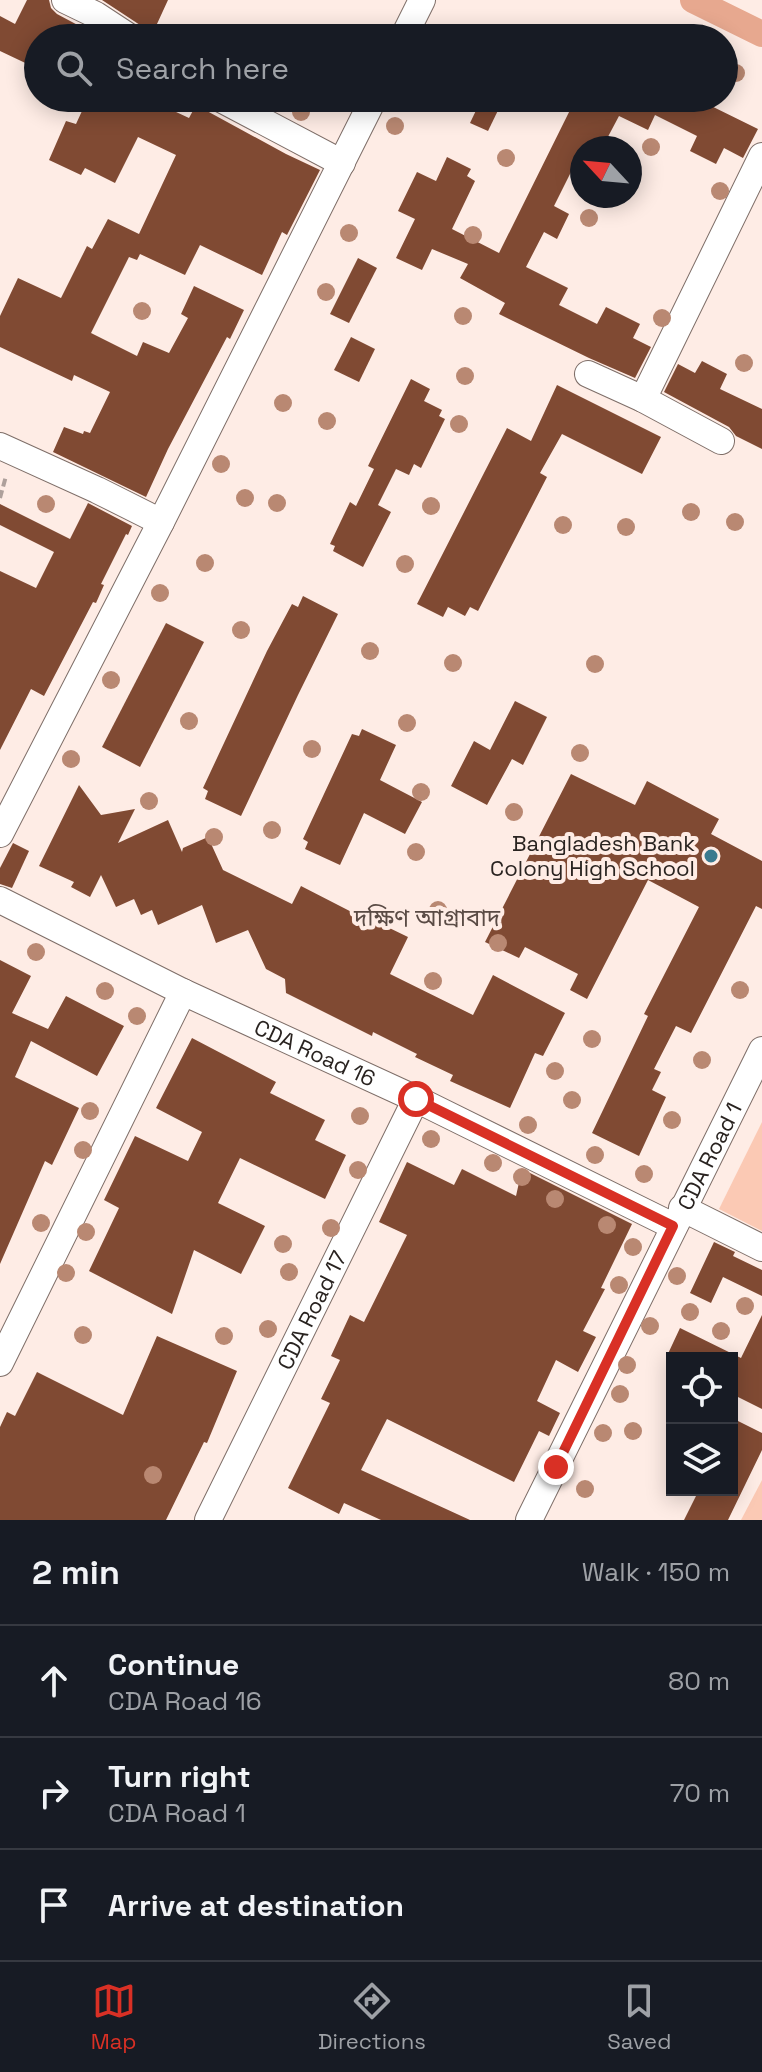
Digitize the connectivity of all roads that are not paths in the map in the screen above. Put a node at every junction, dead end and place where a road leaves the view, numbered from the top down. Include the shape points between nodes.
1 (65, 0) edge
2 (422, 0) edge
3 (110, 24) edge
4 (410, 24) edge
5 (245, 112) edge
6 (367, 112) edge
7 (762, 156) edge
8 (342, 163) junction
9 (588, 374) dead end
10 (643, 399) junction
11 (721, 441) dead end
12 (0, 446) edge
13 (161, 522) junction
14 (0, 834) edge
15 (0, 900) edge
16 (183, 992) junction
17 (762, 1050) edge
18 (416, 1099) junction
19 (678, 1217) junction
20 (762, 1248) edge
21 (0, 1363) edge
22 (208, 1520) edge
23 (529, 1520) edge

1 - 3 street
2 - 4 street
5 - 8 street
6 - 8 street
7 - 10 street
8 - 13 street
9 - 10 street
10 - 11 street
12 - 13 street
13 - 14 street
15 - 16 street, CDA Road 16
16 - 18 street, CDA Road 16
16 - 21 street
17 - 19 street, CDA Road 1
18 - 19 street, CDA Road 16
18 - 22 street, CDA Road 17
19 - 20 street, CDA Road 16
19 - 23 street, CDA Road 1

